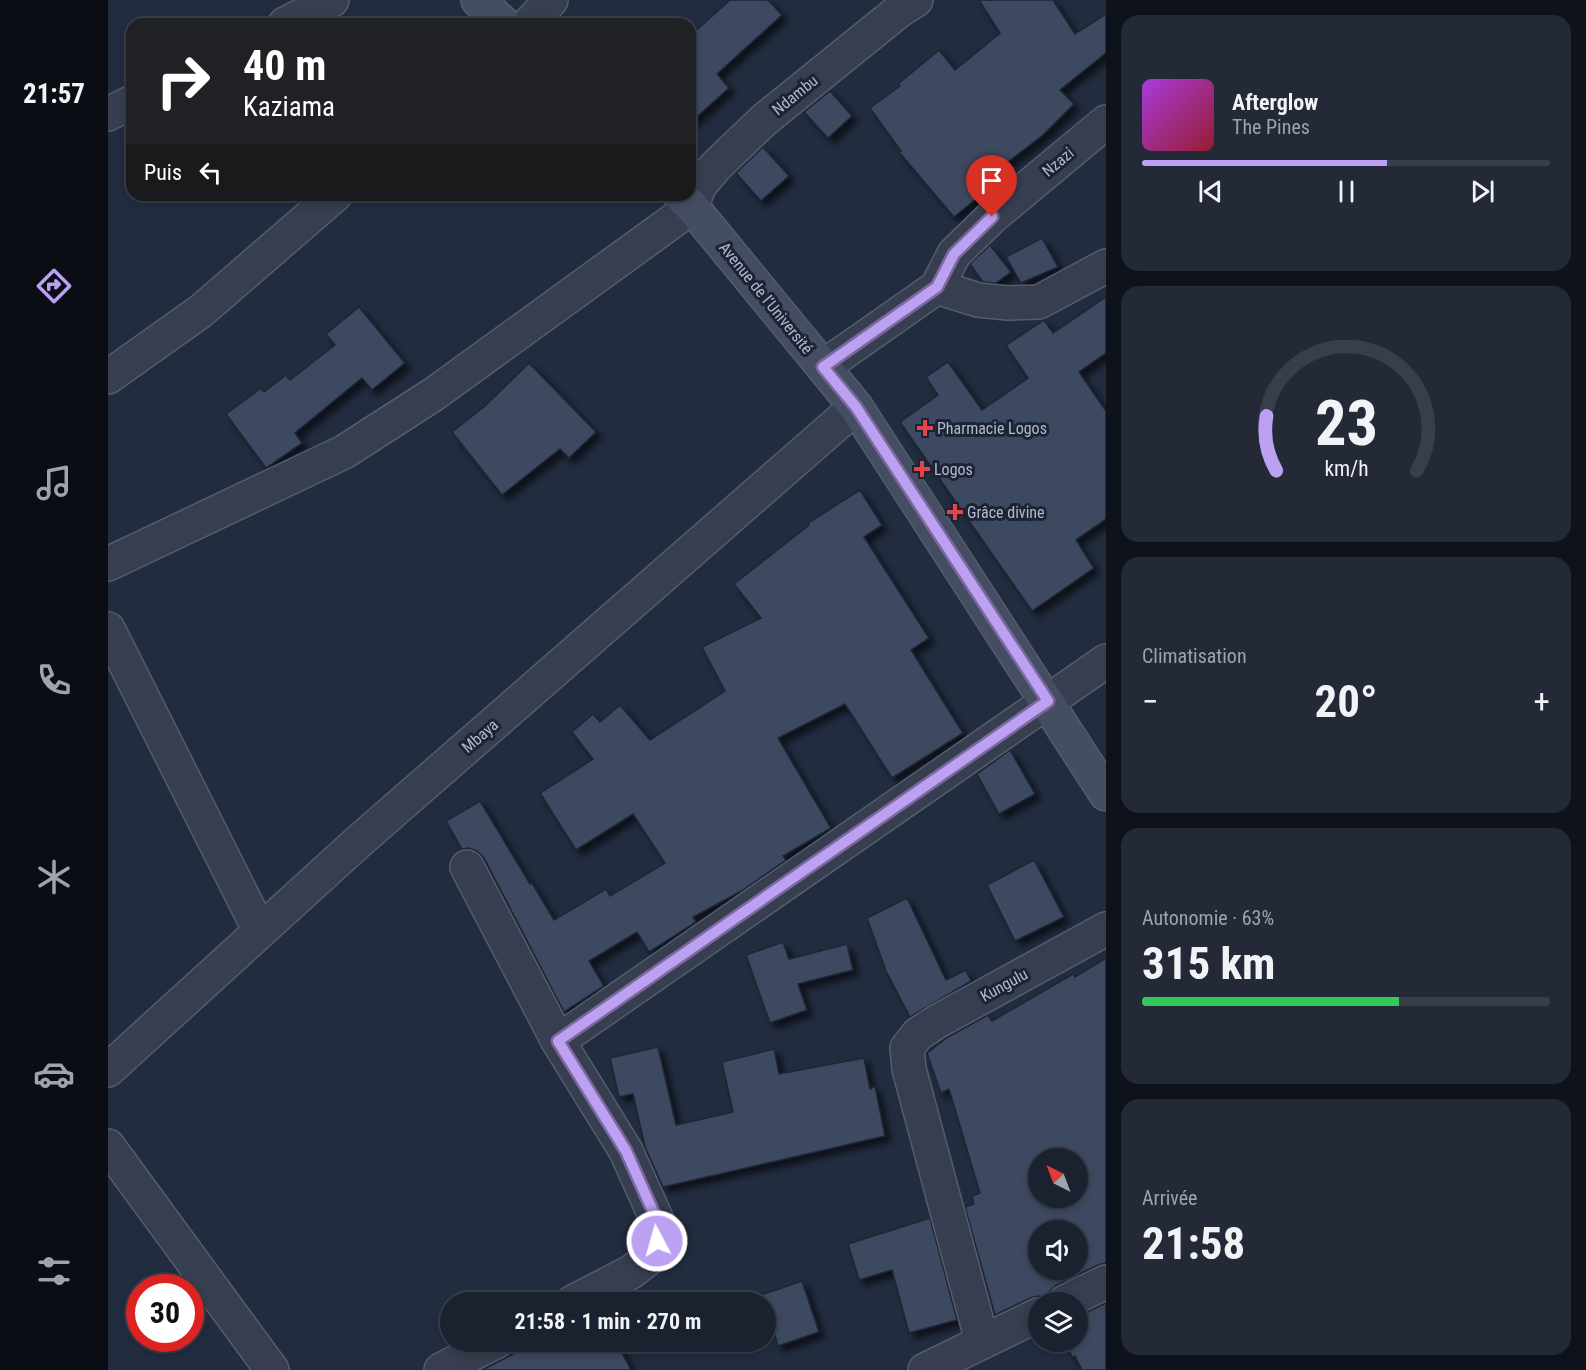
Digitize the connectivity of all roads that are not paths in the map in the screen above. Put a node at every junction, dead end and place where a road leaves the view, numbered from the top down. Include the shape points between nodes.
1 (332, 0) edge
2 (477, 0) edge
3 (551, 0) edge
4 (916, 0) edge
5 (297, 18) edge
6 (497, 18) edge
7 (534, 18) edge
8 (126, 105) edge
9 (108, 114) edge
10 (1106, 122) edge
11 (696, 189) edge
12 (328, 201) edge
13 (686, 201) edge
14 (1106, 266) edge
15 (937, 287) junction
16 (823, 367) junction
17 (108, 377) edge
18 (856, 407) junction
19 (108, 564) edge
20 (108, 629) edge
21 (1106, 661) edge
22 (1048, 701) junction
23 (1106, 794) edge
24 (467, 867) dead end
25 (1106, 929) edge
26 (260, 931) junction
27 (558, 1041) junction
28 (108, 1070) edge
29 (108, 1146) edge
30 (1106, 1282) edge
31 (592, 1292) edge
32 (1086, 1292) edge
33 (1028, 1320) edge
34 (982, 1341) junction
35 (476, 1352) edge
36 (272, 1370) edge
37 (441, 1370) edge
38 (925, 1370) edge

1 - 5 street
2 - 6 main road
3 - 7 street
4 - 11 street, Ndambu via 764,120
8 - 9 street
10 - 15 street, Nzazi via 992,217 954,254
12 - 17 street via 201,311
13 - 16 main road, Avenue de l’Université
13 - 19 street via 434,394 344,452
14 - 15 street via 1039,302 978,300
15 - 16 street, Nzazi
16 - 18 main road, Avenue de l’Université
18 - 22 main road, Avenue de l’Université
18 - 26 street, Mbaya
20 - 26 street
21 - 22 street
22 - 23 main road, Avenue de l’Université
22 - 27 street
24 - 27 street
25 - 34 street, Kungulu via 938,1021 918,1034 907,1048 909,1069
26 - 28 street, Mbaya
27 - 31 street via 626,1151 660,1227 653,1255 631,1272
29 - 36 street
30 - 32 street
33 - 34 street
34 - 38 street
35 - 37 street

